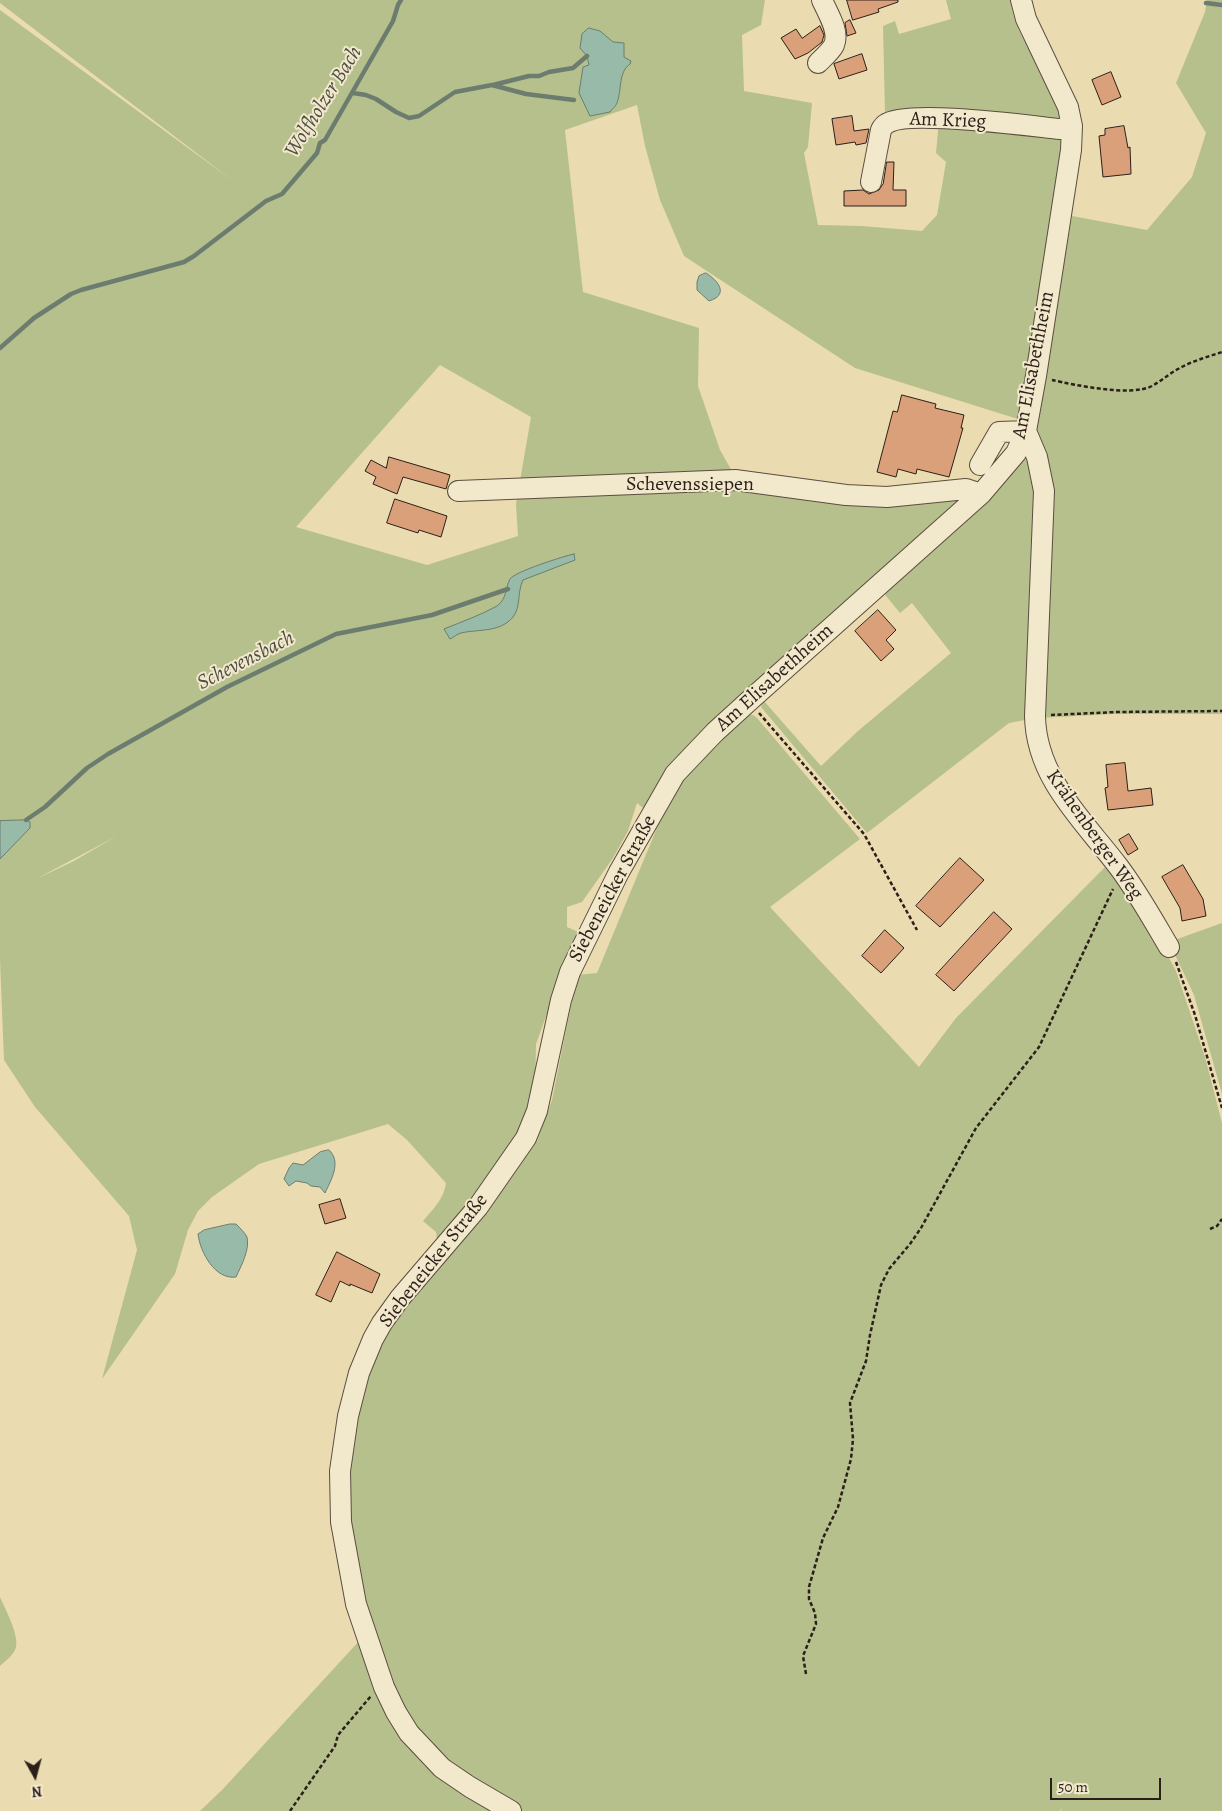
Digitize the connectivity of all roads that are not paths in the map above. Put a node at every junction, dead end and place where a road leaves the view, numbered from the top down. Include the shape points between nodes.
1 (1020, 0) edge
2 (831, 6) edge
3 (818, 63) dead end
4 (1072, 126) junction
5 (871, 182) dead end
6 (1026, 431) junction
7 (980, 465) dead end
8 (458, 491) dead end
9 (981, 494) junction
10 (675, 774) joint
11 (1168, 947) road end
12 (511, 1811) edge

1 - 4 street, Am Elisabethheim via 1068,107
2 - 3 street via 834,46
4 - 5 street, Am Krieg via 1060,129 940,118 906,118 886,123 881,130
4 - 6 street, Am Elisabethheim via 1071,150
6 - 7 street via 999,432
6 - 9 street, Am Elisabethheim via 1016,453
6 - 11 street, Krähenberger Weg via 1037,457 1044,491 1035,716 1037,742 1051,777 1122,871
8 - 9 street, Schevenssiepen via 735,480 846,495 918,495 966,490
9 - 10 street, Am Elisabethheim via 714,732
10 - 12 street, Siebeneicker Straße via 619,872 570,972 537,1111 526,1138 478,1206 390,1312 373,1339 355,1384 342,1451 342,1522 356,1604 384,1687 409,1733 442,1768

